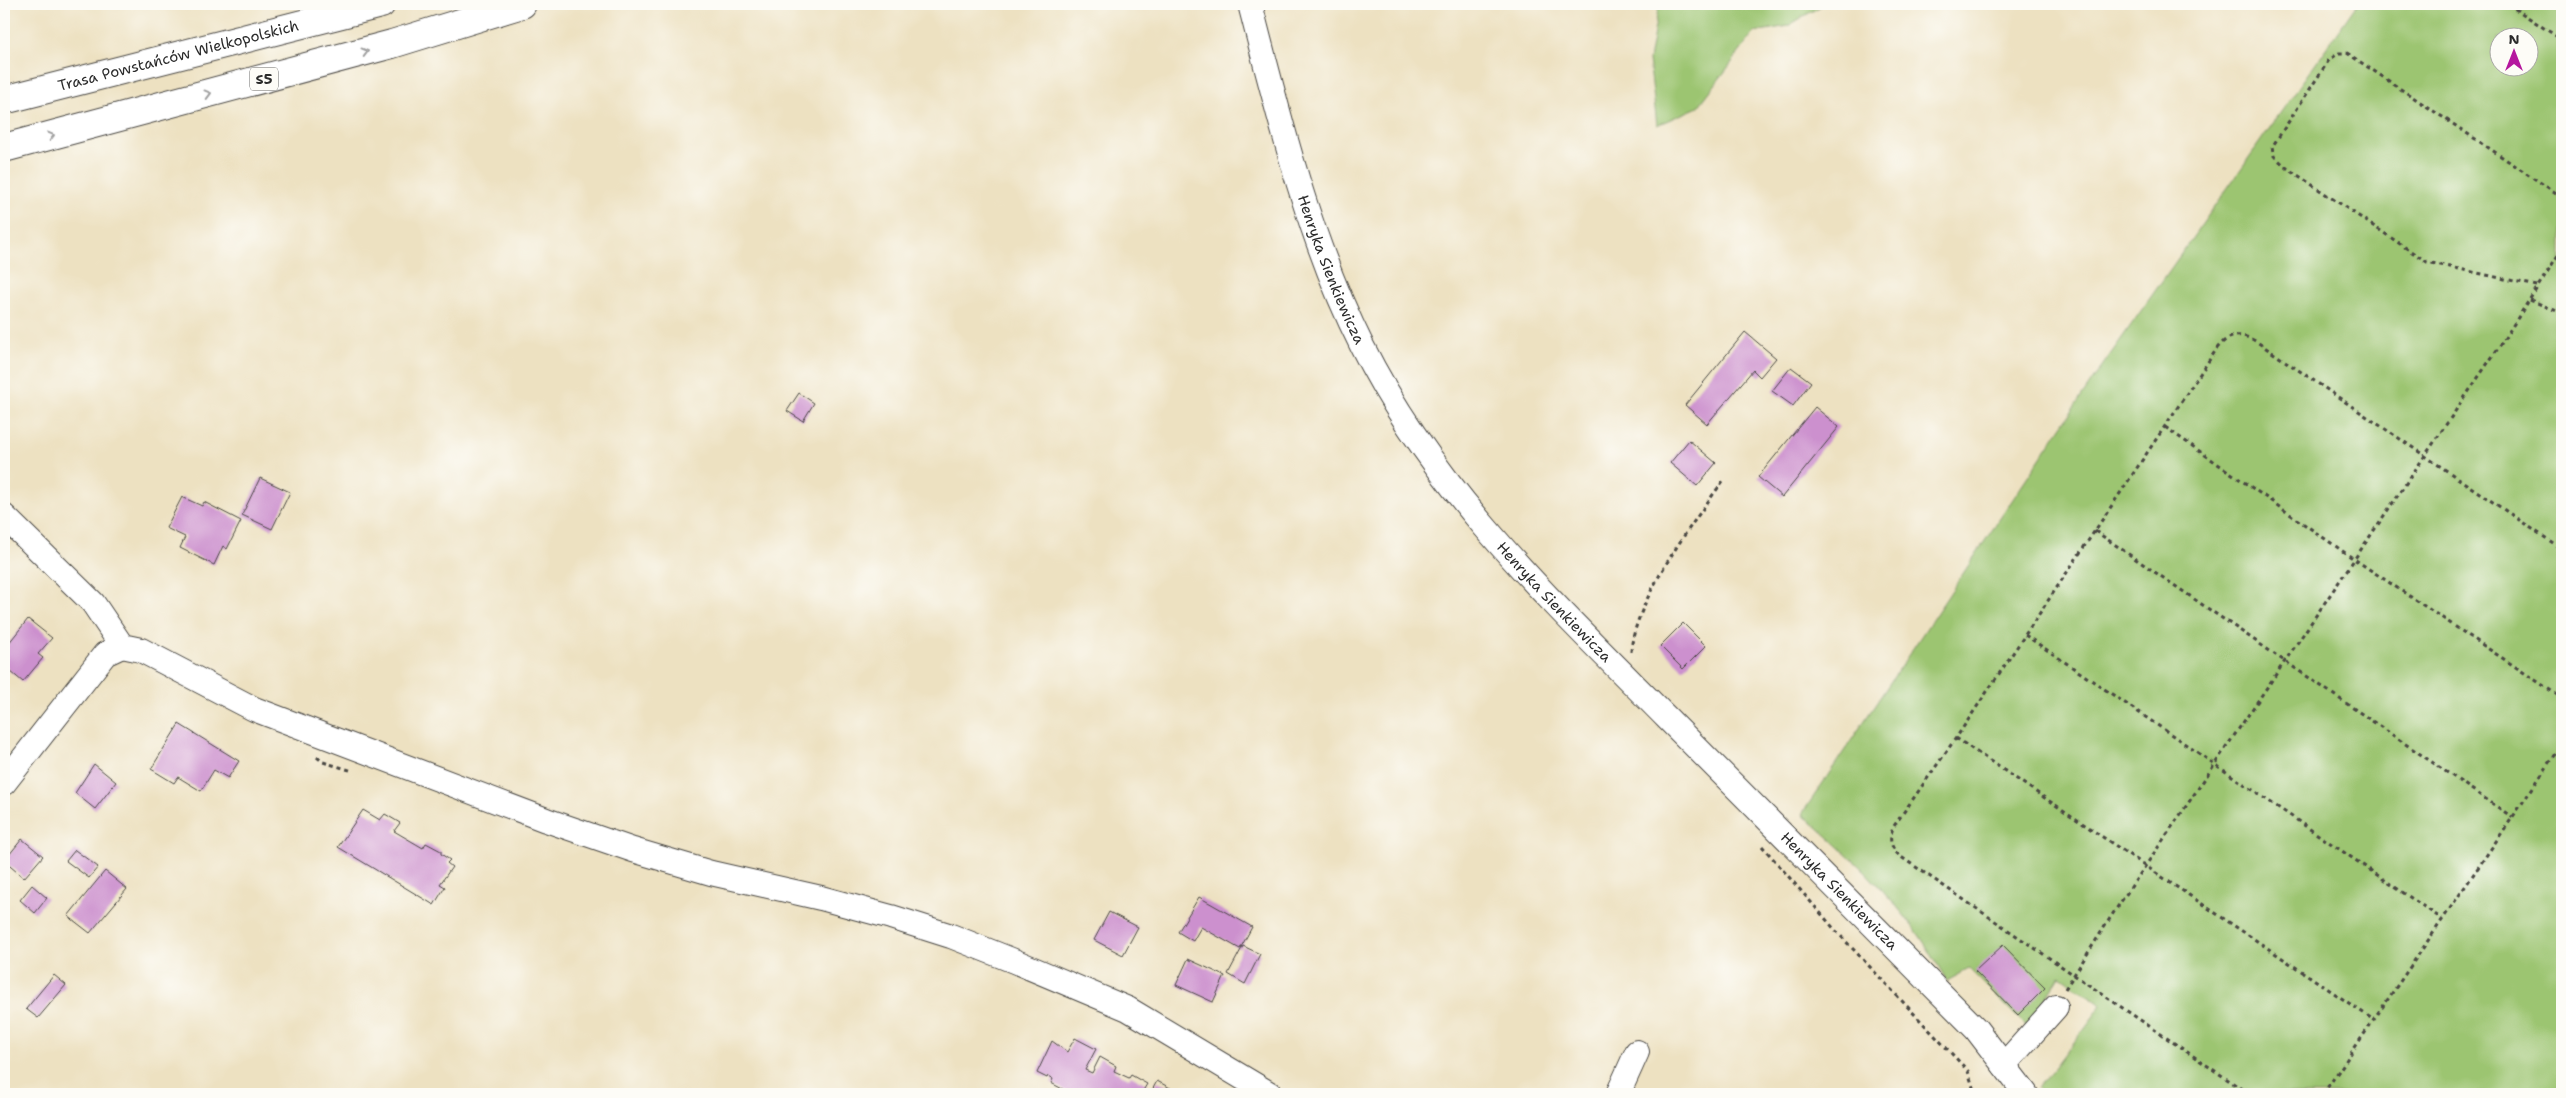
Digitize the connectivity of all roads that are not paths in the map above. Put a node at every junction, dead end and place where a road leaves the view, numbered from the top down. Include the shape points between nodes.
1 (381, 4) edge
2 (522, 4) edge
3 (1250, 4) edge
4 (4, 100) edge
5 (4, 148) edge
6 (4, 516) edge
7 (122, 646) junction
8 (4, 783) edge
9 (2056, 1007) road end
10 (1637, 1052) dead end
11 (2004, 1065) junction
12 (1268, 1094) edge
13 (1618, 1094) edge
14 (2026, 1094) edge

1 - 4 highway, Trasa Powstańców Wielkopolskich
5 -> 2 highway, S5 via 392,44
3 - 11 street, Henryka Sienkiewicza via 1300,190 1318,241 1362,345 1391,398 1450,486 1521,568 1976,1029
6 - 7 street via 93,603
7 - 8 street via 105,654
7 - 12 street via 142,650 254,710 555,823 711,873 891,917 1005,957 1128,1009
9 - 11 street
10 - 13 street
11 - 14 street, Henryka Sienkiewicza

